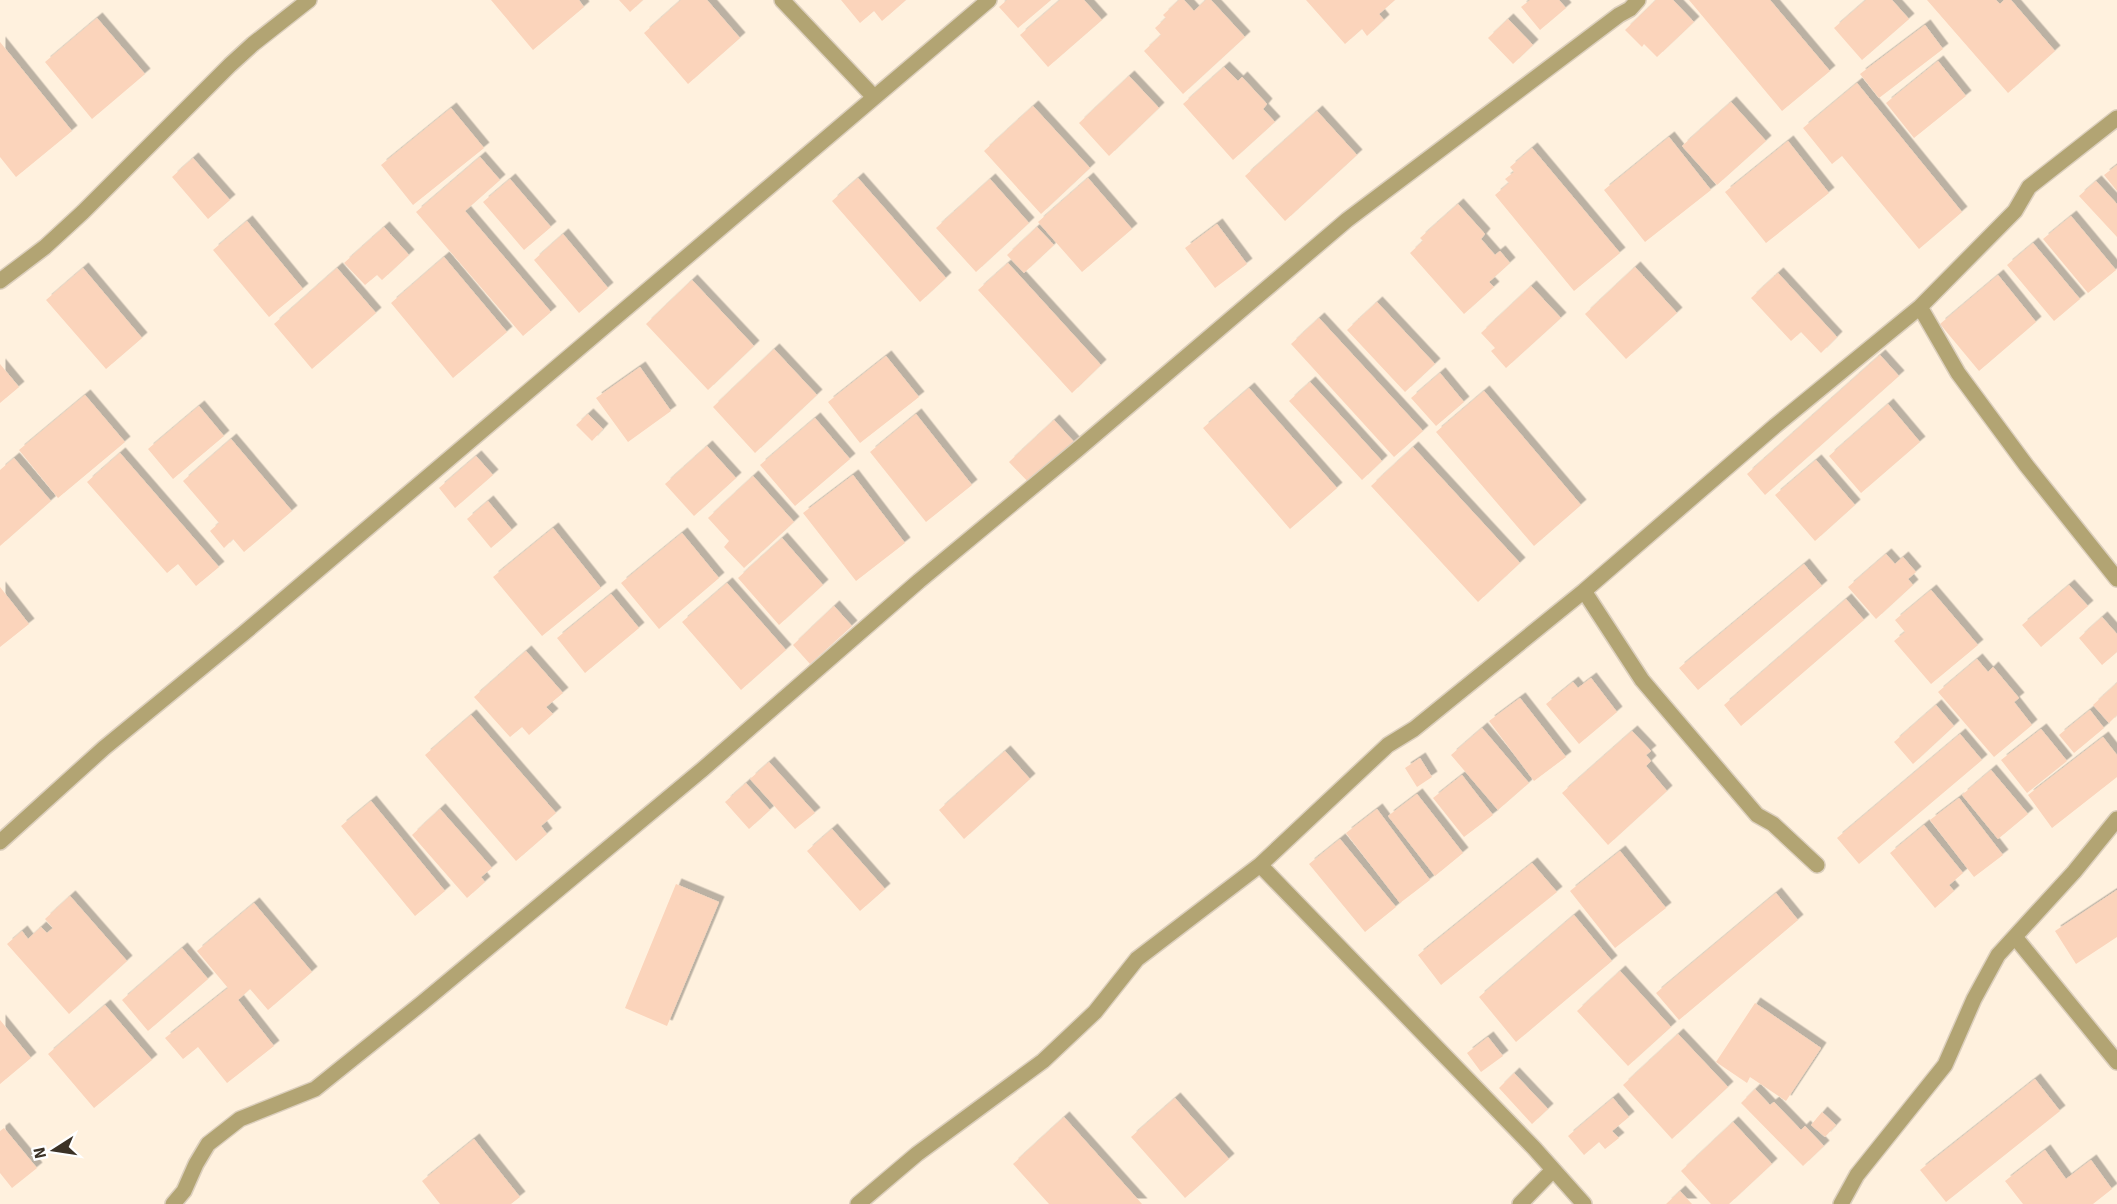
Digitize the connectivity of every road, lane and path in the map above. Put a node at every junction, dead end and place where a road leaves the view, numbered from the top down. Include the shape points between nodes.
1 (309, 0) edge
2 (782, 0) edge
3 (989, 0) edge
4 (1638, 0) edge
5 (874, 97) junction
6 (2117, 118) edge
7 (0, 281) edge
8 (1920, 307) junction
9 (2117, 579) edge
10 (1584, 591) junction
11 (2117, 819) edge
12 (0, 842) edge
13 (1260, 865) junction
14 (1817, 865) dead end
15 (2015, 937) junction
16 (2117, 1062) edge
17 (1553, 1170) junction
18 (172, 1204) edge
19 (858, 1204) edge
20 (1520, 1204) edge
21 (1584, 1204) edge
22 (1841, 1204) edge

1 - 7 street via 238,58 45,247
2 - 5 street
3 - 5 street
4 - 18 street via 1347,220 712,762 315,1089 240,1119 208,1144 184,1191
5 - 12 street via 104,748
6 - 8 street via 2029,187 2015,210
8 - 9 street via 1958,373
8 - 10 street
10 - 13 street via 1414,729 1388,745
10 - 14 street via 1642,680 1757,815 1773,824
11 - 15 street
13 - 17 street
13 - 19 street via 1137,958 1095,1012 1043,1061 917,1154
15 - 16 street
15 - 22 street via 1988,972 1945,1065 1857,1175
17 - 20 street
17 - 21 street

